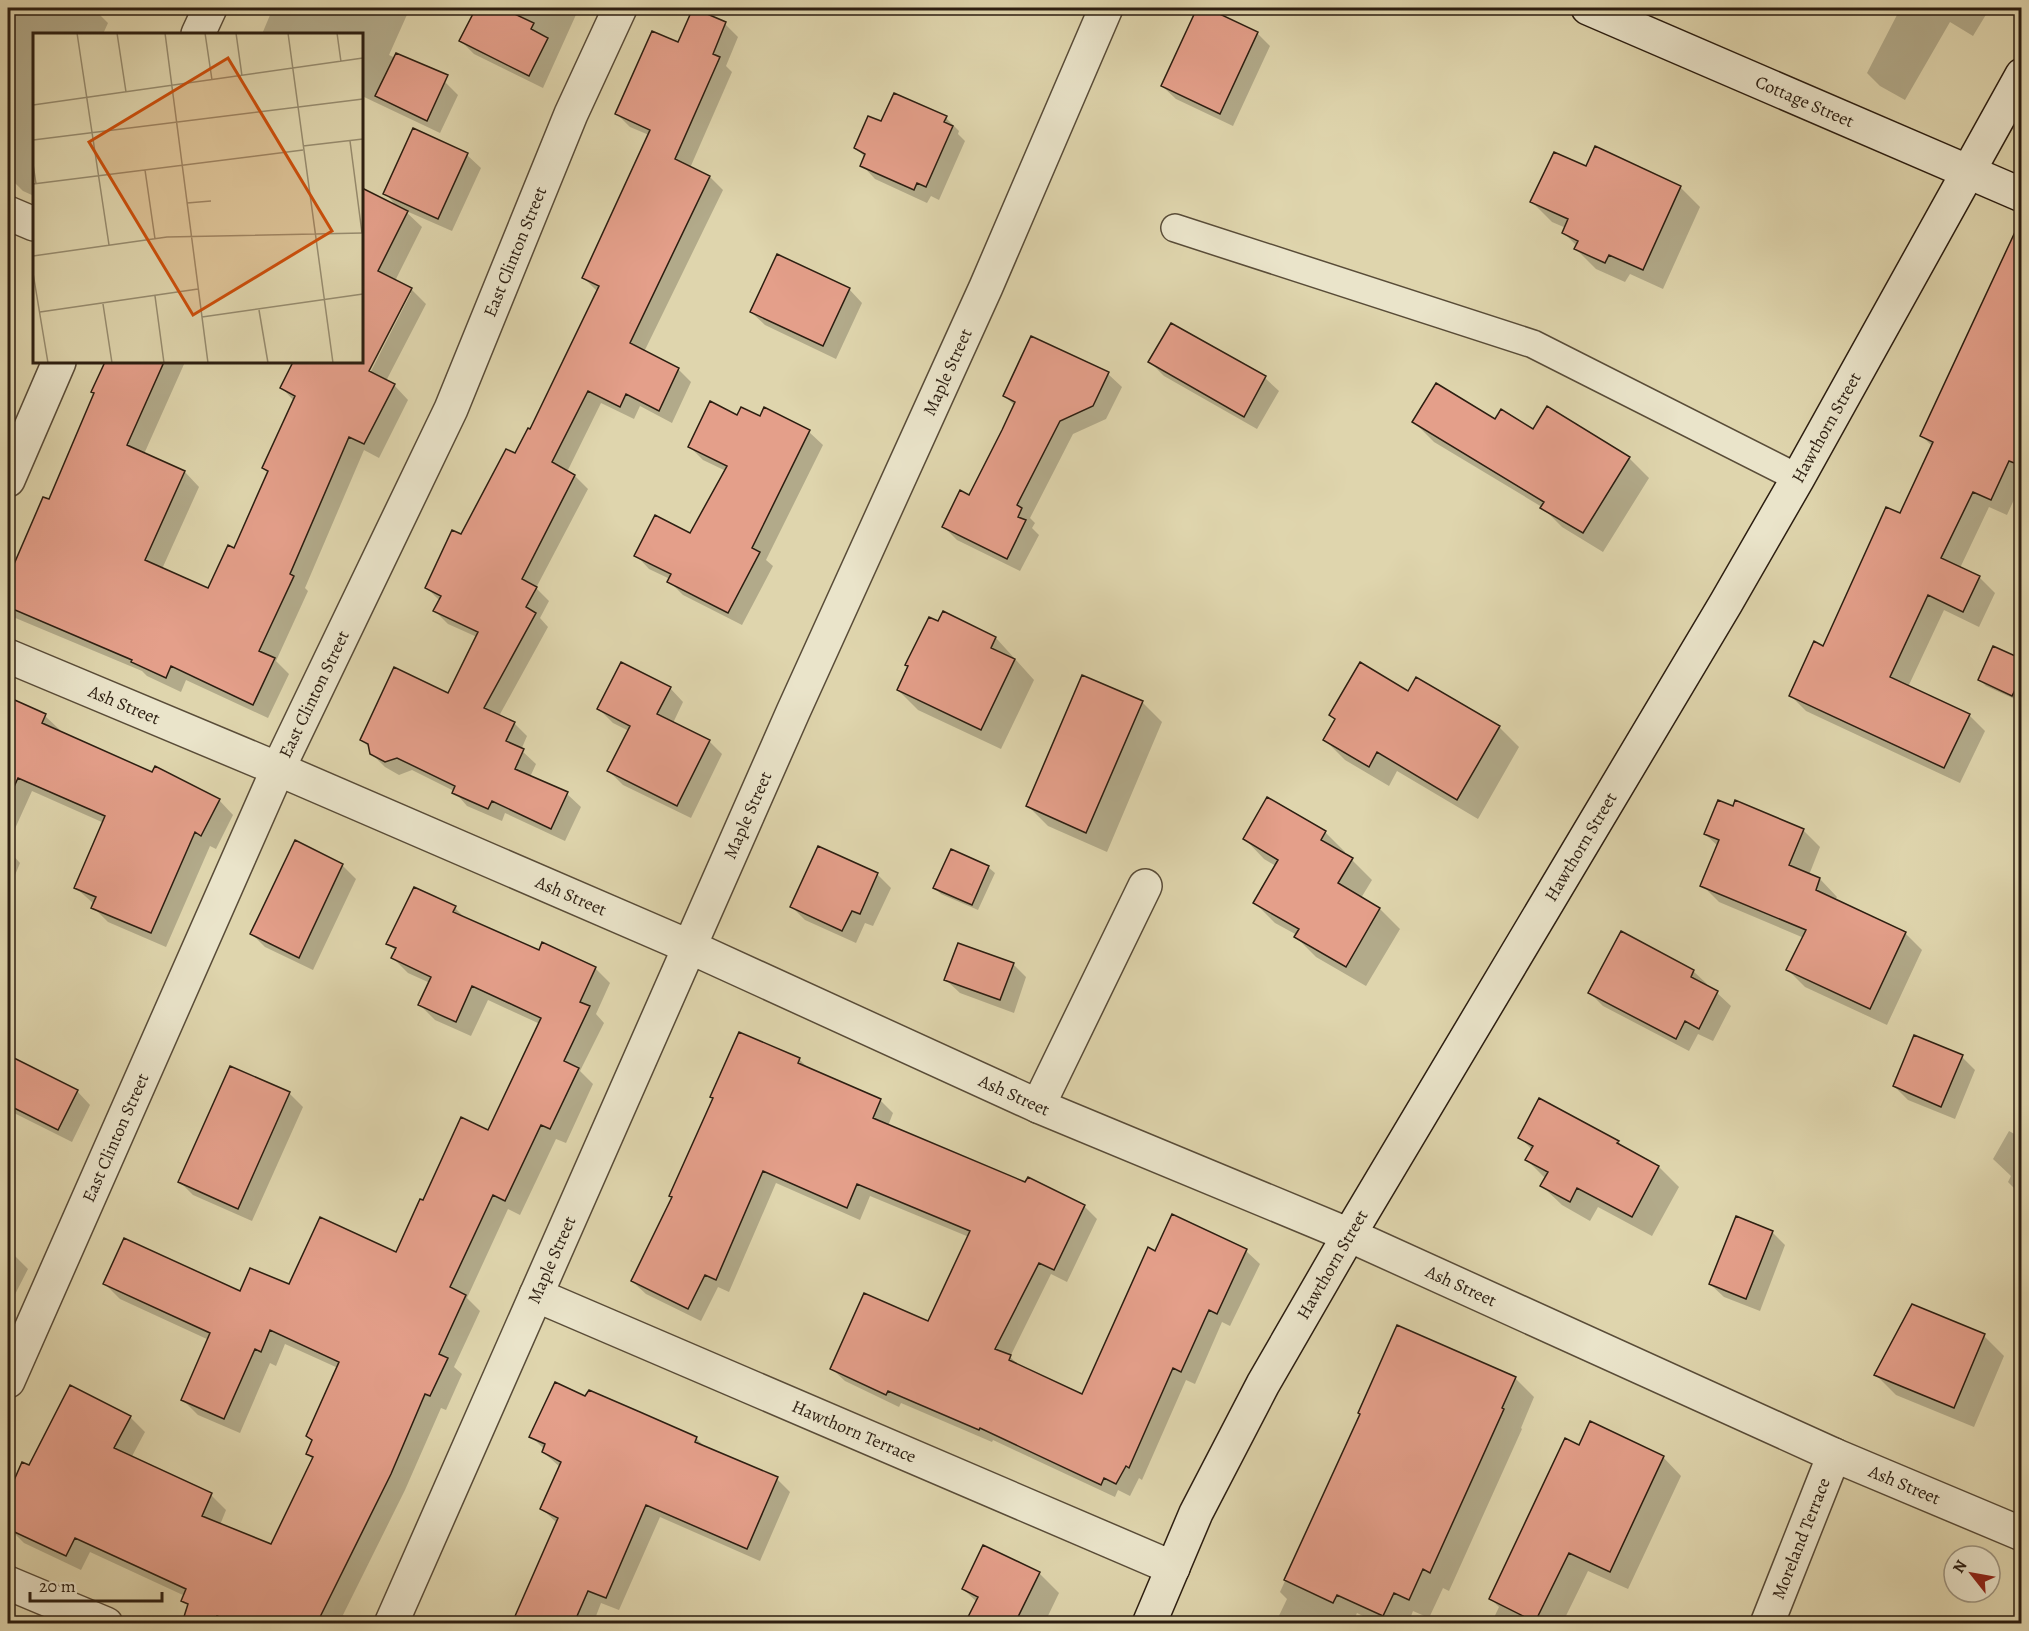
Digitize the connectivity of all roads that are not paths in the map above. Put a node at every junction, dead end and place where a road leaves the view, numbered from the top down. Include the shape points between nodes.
1 (210, 8) edge
2 (621, 8) edge
3 (1106, 8) edge
4 (1588, 8) edge
5 (198, 33) edge
6 (2022, 75) edge
7 (1968, 172) junction
8 (2022, 195) edge
9 (8, 213) edge
10 (33, 224) edge
11 (1175, 228) dead end
12 (59, 363) edge
13 (1798, 478) junction
14 (8, 480) edge
15 (8, 656) edge
16 (278, 769) junction
17 (1145, 886) dead end
18 (690, 947) junction
19 (1038, 1106) junction
20 (1349, 1235) junction
21 (536, 1295) junction
22 (8, 1381) edge
23 (1834, 1455) junction
24 (2022, 1534) edge
25 (1173, 1568) junction
26 (8, 1583) edge
27 (106, 1623) edge
28 (392, 1623) edge
29 (1149, 1623) edge
30 (1767, 1623) edge

1 - 5 street
2 - 16 street, East Clinton Street via 572,114 451,409
3 - 18 street, Maple Street via 981,298
4 - 7 street, Cottage Street
6 - 7 street, Hawthorn Street
7 - 8 street, Cottage Street
7 - 13 street, Hawthorn Street
9 - 10 street
11 - 13 lane via 1533,344
12 - 14 street
13 - 20 street, Hawthorn Street
15 - 16 street, Ash Street
16 - 18 street, Ash Street
16 - 22 street, East Clinton Street
17 - 19 street
18 - 19 street, Ash Street
18 - 21 street, Maple Street
19 - 20 street, Ash Street
20 - 23 street, Ash Street
20 - 25 street, Hawthorn Street via 1228,1450
21 - 25 street, Hawthorn Terrace
21 - 28 street, Maple Street
23 - 24 street, Ash Street
23 - 30 street, Moreland Terrace
25 - 29 street, Hawthorn Street
26 - 27 street

